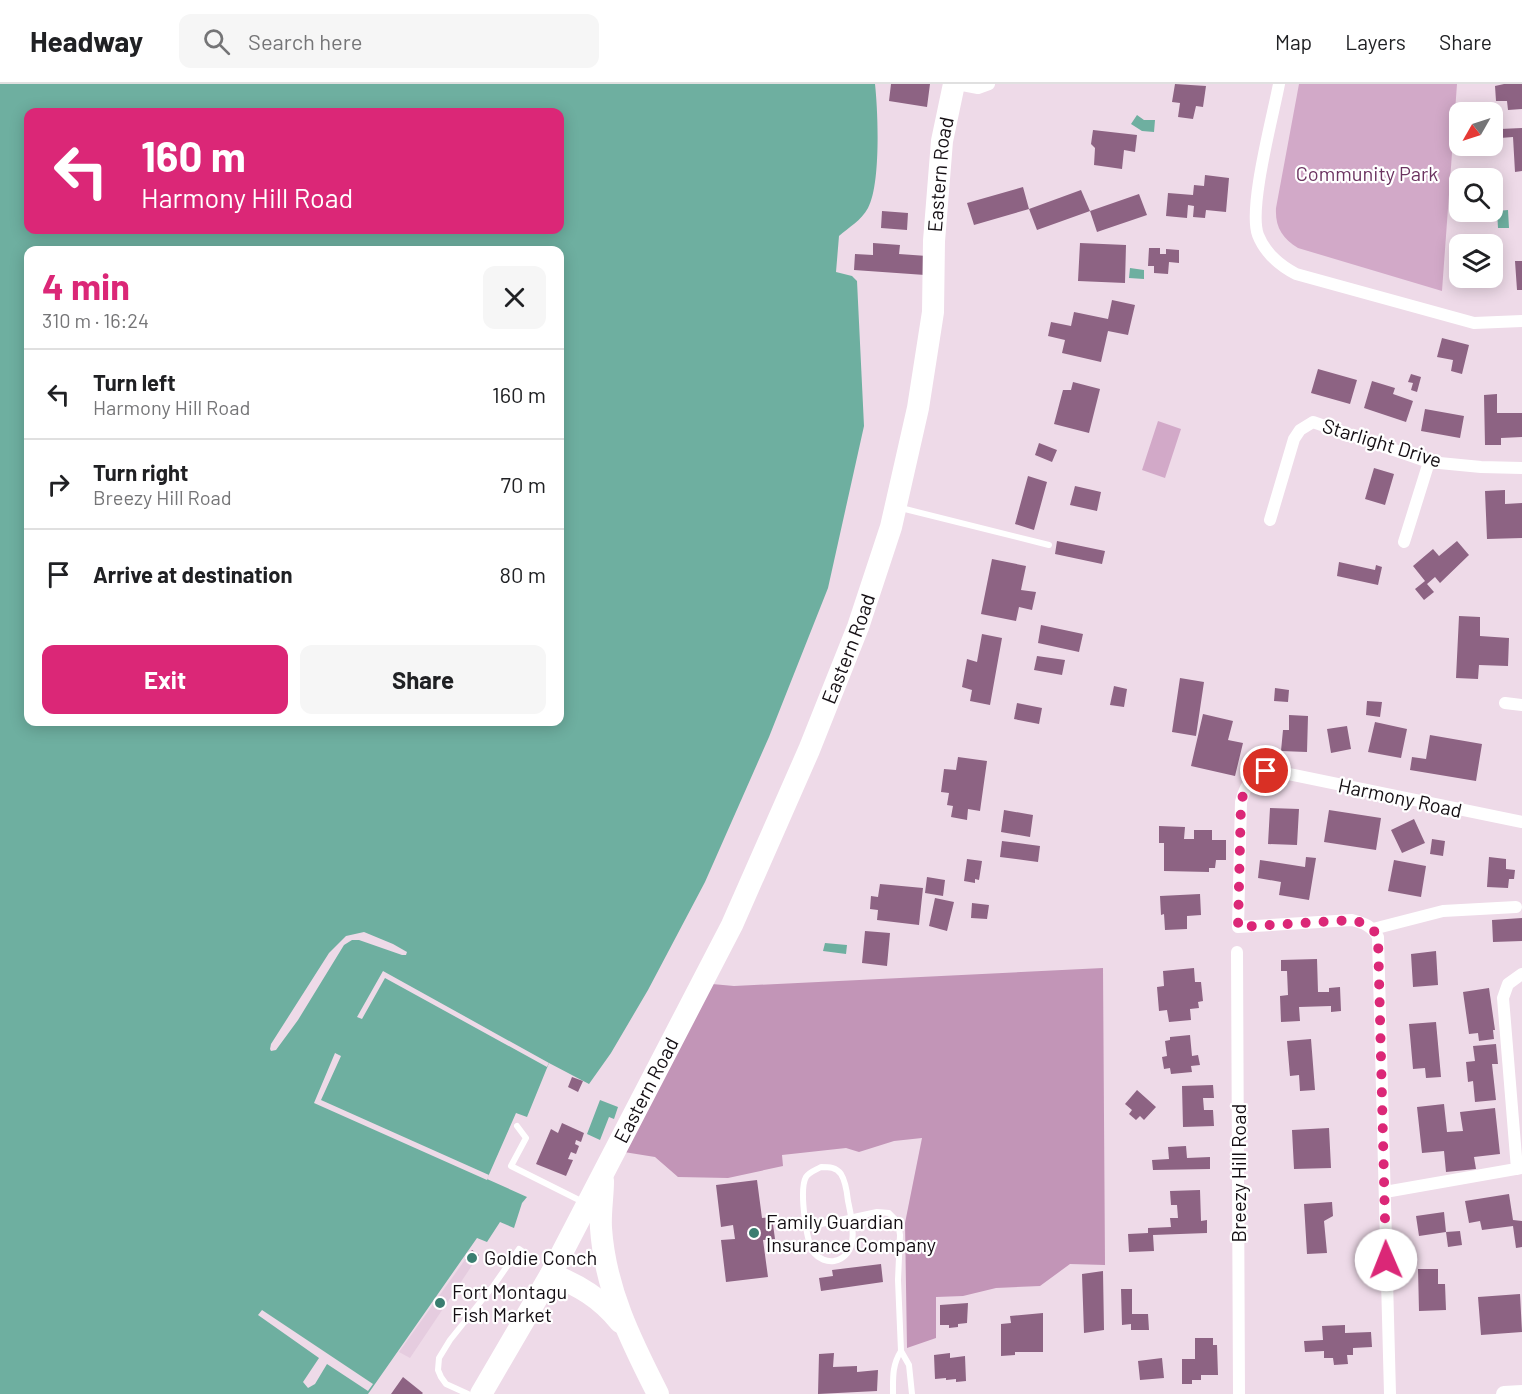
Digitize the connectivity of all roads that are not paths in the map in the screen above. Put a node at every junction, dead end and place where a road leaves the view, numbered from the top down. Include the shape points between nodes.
1 (955, 84) edge
2 (989, 84) edge
3 (1279, 84) edge
4 (1522, 321) edge
5 (1429, 462) junction
6 (1522, 468) edge
7 (896, 507) junction
8 (1270, 520) dead end
9 (1404, 542) dead end
10 (1048, 545) dead end
11 (1505, 703) dead end
12 (1522, 705) edge
13 (1522, 822) edge
14 (1516, 907) dead end
15 (1373, 929) junction
16 (1237, 951) dead end
17 (1522, 974) edge
18 (517, 1126) dead end
19 (1519, 1168) edge
20 (604, 1171) junction
21 (1385, 1192) junction
22 (588, 1204) junction
23 (851, 1217) junction
24 (807, 1227) junction
25 (544, 1268) junction
26 (626, 1329) junction
27 (901, 1351) junction
28 (1522, 1393) edge
29 (468, 1394) edge
30 (481, 1394) edge
31 (658, 1394) edge
32 (893, 1394) edge
33 (912, 1394) edge
34 (1239, 1394) edge
35 (1390, 1394) edge
36 (1504, 1394) edge

1 - 2 street
1 - 7 highway, Eastern Road via 942,141 933,312 918,408
3 - 4 street via 1255,219 1262,243 1278,263 1296,274 1474,322
5 - 6 street, Starlight Drive
5 - 8 street, Starlight Drive via 1313,422 1294,439
5 - 9 street
7 - 10 lane
7 - 20 highway, Eastern Road via 858,627 755,873
11 - 12 street
13 - 15 street, Harmony Road via 1279,772 1266,771 1255,777 1241,802 1238,927 1352,920
14 - 15 street via 1443,911
15 - 21 street via 1379,952
16 - 34 street, Breezy Hill Road
17 - 19 street via 1508,984 1503,998
18 - 22 lane via 526,1138 511,1166
19 - 21 street
20 - 22 highway, Eastern Road
20 - 26 highway via 601,1227
21 - 35 street
22 - 25 highway, Eastern Road
23 - 24 lane
23 - 24 lane via 852,1244 848,1252 832,1261 820,1259 814,1252
23 - 24 lane via 841,1173 832,1167 821,1167 805,1178 802,1199
23 - 27 lane via 877,1212 890,1214 898,1222
25 - 26 highway via 593,1295
25 - 29 lane via 519,1249 450,1340 439,1359 438,1370 446,1384
25 - 30 highway, Eastern Road
26 - 31 highway
27 - 32 lane via 895,1360
27 - 33 lane via 909,1365
28 - 36 main road

